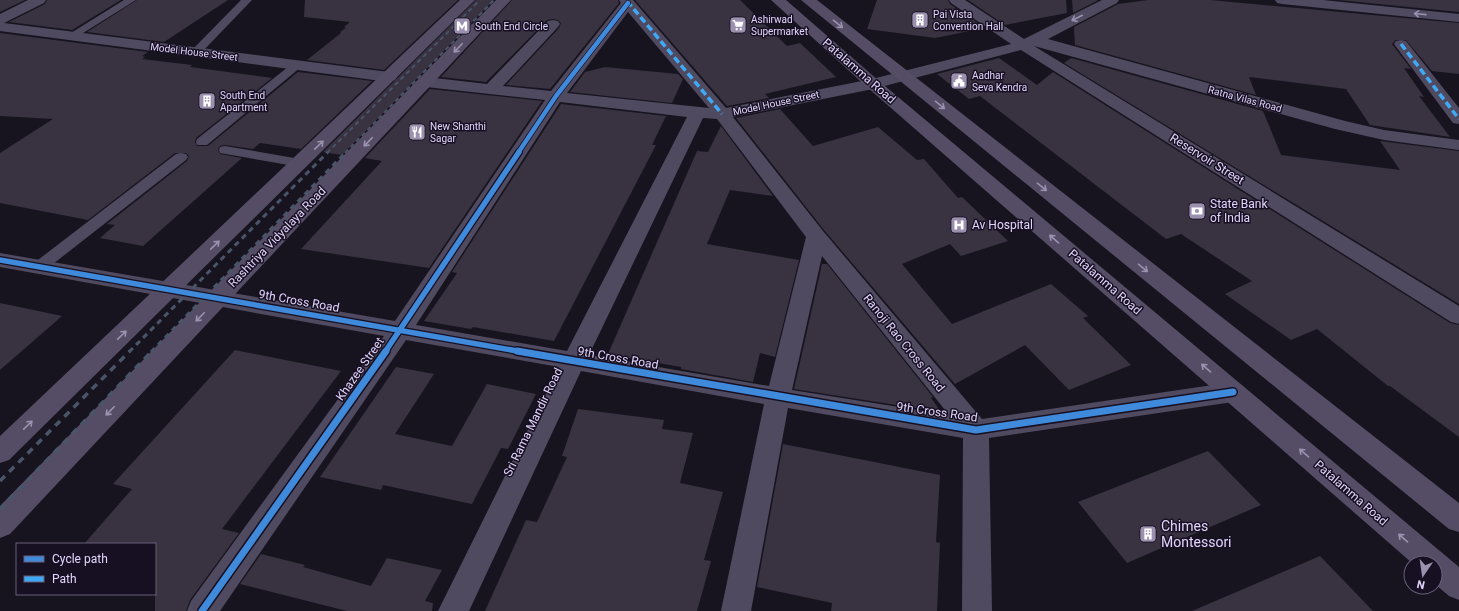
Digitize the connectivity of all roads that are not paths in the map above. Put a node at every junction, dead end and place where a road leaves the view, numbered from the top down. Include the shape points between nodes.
1 (39, 0) edge
2 (131, 0) edge
3 (247, 0) edge
4 (468, 0) edge
5 (504, 0) edge
6 (778, 0) edge
7 (808, 0) edge
8 (956, 0) edge
9 (1112, 0) edge
10 (1282, 0) edge
11 (627, 2) edge
12 (1459, 18) edge
13 (0, 20) edge
14 (553, 24) dead end
15 (0, 27) edge
16 (71, 36) junction
17 (1029, 42) junction
18 (1401, 44) dead end
19 (196, 52) junction
20 (297, 65) junction
21 (902, 75) junction
22 (389, 77) junction
23 (426, 82) junction
24 (873, 84) junction
25 (490, 88) junction
26 (556, 96) junction
27 (697, 113) junction
28 (722, 114) junction
29 (1459, 119) edge
30 (202, 142) dead end
31 (1459, 145) edge
32 (224, 150) dead end
33 (181, 156) dead end
34 (300, 163) junction
35 (816, 236) junction
36 (0, 260) edge
37 (39, 267) junction
38 (169, 290) junction
39 (218, 298) junction
40 (1459, 316) edge
41 (400, 331) junction
42 (575, 361) junction
43 (1233, 392) junction
44 (778, 397) junction
45 (976, 430) junction
46 (0, 452) edge
47 (1459, 520) edge
48 (0, 525) edge
49 (1424, 555) edge
50 (1443, 572) edge
51 (1459, 586) edge
52 (202, 611) edge
53 (453, 611) edge
54 (736, 611) edge
55 (977, 611) edge

1 - 13 street
2 - 16 lane
3 - 19 lane
4 - 22 main road
5 -> 23 main road, Rashtriya Vidyalaya Road
6 - 24 main road, Patalamma Road
7 -> 21 main road, Patalamma Road
8 - 17 street, Reservoir Street
9 -> 17 street, Model House Street
12 -> 10 street
11 - 26 street, Khazee Street
11 - 28 street, Ranoji Rao Cross Road
14 - 25 street
15 - 16 street, Model House Street
16 - 19 street, Model House Street
17 - 21 street, Model House Street
17 - 31 street, Ratna Vilas Road via 1341,125 1384,135
17 - 40 street, Reservoir Street
18 - 29 street
19 - 20 street, Model House Street
20 - 22 street, Model House Street
20 - 30 lane
21 - 24 street, Model House Street
21 -> 47 main road, Patalamma Road
34 -> 22 main road
23 - 25 street, Model House Street
23 -> 39 main road, Rashtriya Vidyalaya Road
24 - 28 street, Model House Street
43 -> 24 main road, Patalamma Road
25 - 26 street, Model House Street
26 - 27 street, Model House Street
26 - 41 street, Khazee Street
27 - 28 street, Model House Street
27 - 42 street, Sri Rama Mandir Road
28 - 35 street, Ranoji Rao Cross Road
32 - 34 lane
33 - 37 lane
38 -> 34 main road
35 - 44 street
35 - 45 street, Ranoji Rao Cross Road
36 - 37 street, 9th Cross Road
37 - 38 street, 9th Cross Road
38 - 39 street, 9th Cross Road
46 -> 38 main road
39 - 41 street, 9th Cross Road
39 -> 48 main road, Rashtriya Vidyalaya Road
41 - 42 street, 9th Cross Road
41 - 52 street, Khazee Street
42 - 44 street, 9th Cross Road
42 - 53 street, Sri Rama Mandir Road
43 - 45 street, 9th Cross Road
49 -> 43 main road, Patalamma Road
44 - 45 street, 9th Cross Road
44 - 54 street
45 - 55 street
50 - 51 main road

